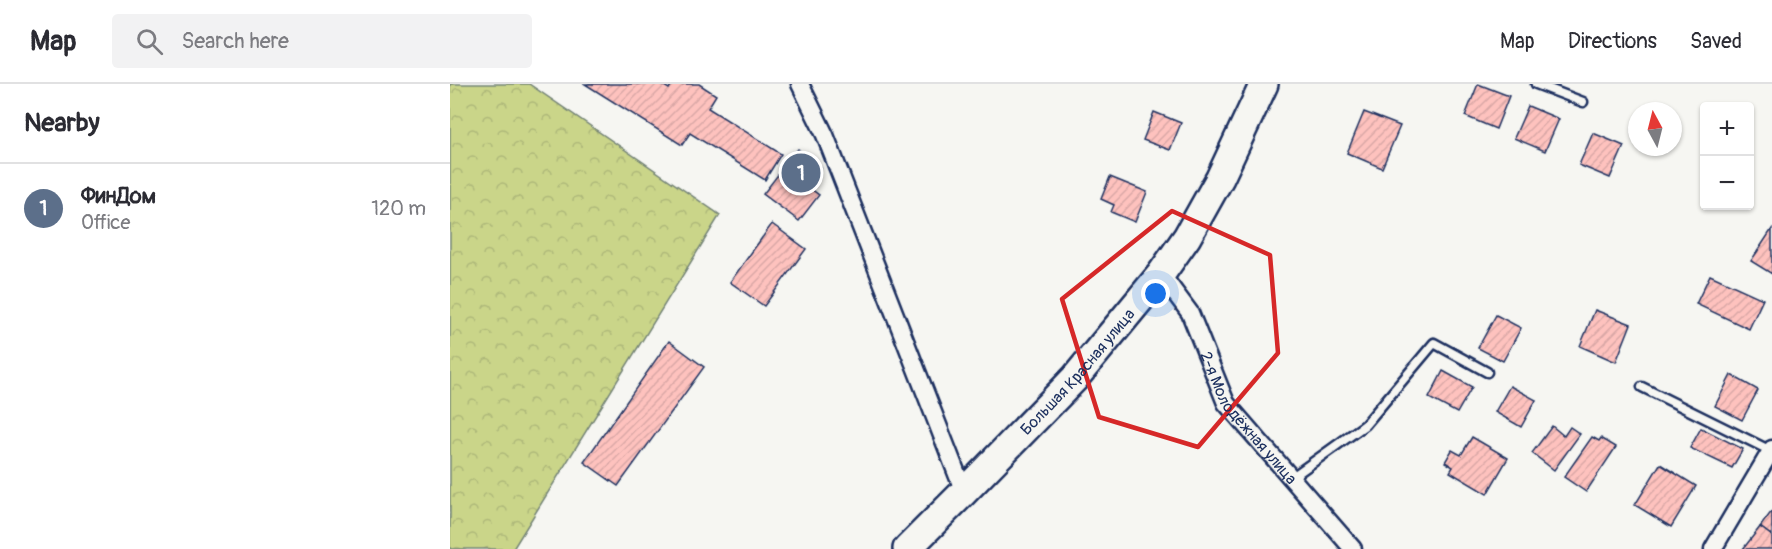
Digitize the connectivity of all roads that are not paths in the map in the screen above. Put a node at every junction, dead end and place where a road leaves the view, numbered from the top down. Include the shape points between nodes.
1 (800, 84) edge
2 (1264, 84) edge
3 (1536, 84) edge
4 (1583, 102) dead end
5 (1161, 274) junction
6 (1487, 372) dead end
7 (1642, 387) dead end
8 (1771, 450) edge
9 (1291, 478) junction
10 (964, 492) junction
11 (907, 549) edge
12 (1353, 549) edge
13 (1713, 549) edge

1 - 10 street via 829,145
2 - 5 main road, Большая Красная улица via 1220,178 1188,237
3 - 4 lane
5 - 9 street, 2-я Молодёжная улица via 1190,313 1226,403
5 - 10 main road, Большая Красная улица via 1075,378
6 - 9 lane via 1434,343 1365,425
7 - 8 lane
8 - 13 street
9 - 12 street, 2-я Молодёжная улица
10 - 11 main road, Большая Красная улица

